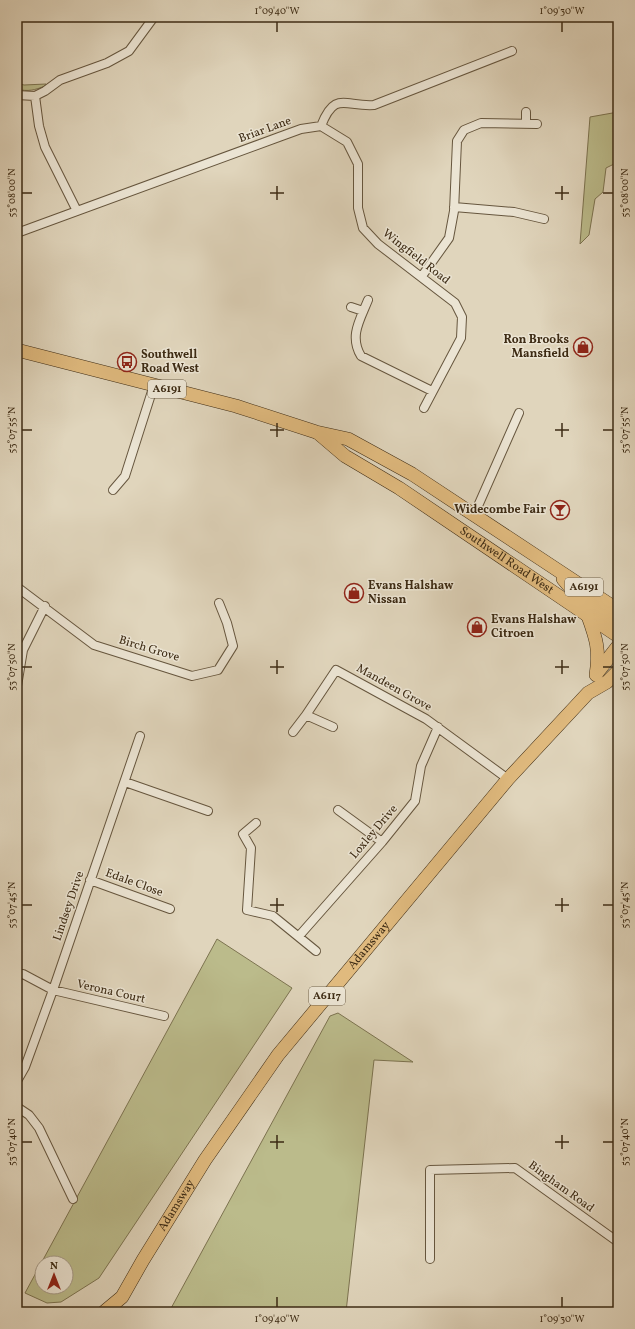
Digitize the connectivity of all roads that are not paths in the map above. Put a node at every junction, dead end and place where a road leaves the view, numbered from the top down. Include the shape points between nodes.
1 (154, 17) edge
2 (233, 17) edge
3 (238, 17) edge
4 (512, 51) dead end
5 (17, 95) edge
6 (35, 96) junction
7 (526, 112) dead end
8 (526, 124) junction
9 (537, 124) dead end
10 (321, 126) junction
11 (454, 207) junction
12 (78, 211) junction
13 (544, 220) dead end
14 (17, 233) edge
15 (422, 276) junction
16 (368, 300) dead end
17 (351, 307) dead end
18 (364, 311) junction
19 (17, 350) edge
20 (154, 385) junction
21 (432, 391) junction
22 (424, 408) dead end
23 (519, 413) dead end
24 (316, 432) junction
25 (113, 490) dead end
26 (474, 515) junction
27 (551, 565) junction
28 (17, 587) edge
29 (219, 603) dead end
30 (45, 606) junction
31 (618, 610) edge
32 (588, 616) junction
33 (618, 622) edge
34 (618, 636) edge
35 (618, 646) edge
36 (618, 671) edge
37 (596, 675) junction
38 (17, 686) edge
39 (588, 693) junction
40 (306, 715) junction
41 (334, 727) dead end
42 (438, 727) junction
43 (293, 732) dead end
44 (140, 736) dead end
45 (508, 779) junction
46 (125, 782) junction
47 (338, 810) dead end
48 (208, 811) dead end
49 (256, 823) dead end
50 (382, 842) junction
51 (90, 880) junction
52 (170, 909) dead end
53 (299, 936) junction
54 (316, 951) dead end
55 (19, 973) edge
56 (53, 990) junction
57 (164, 1016) dead end
58 (17, 1082) edge
59 (17, 1107) edge
60 (72, 1199) dead end
61 (618, 1242) edge
62 (430, 1259) dead end
63 (122, 1297) junction
64 (618, 1308) edge
65 (104, 1312) edge
66 (120, 1312) edge
67 (614, 1312) edge

1 - 6 street via 130,51 107,64 60,80
2 - 3 street
4 - 10 street via 374,105 334,103 327,111
5 - 6 street
6 - 12 street via 45,147
7 - 8 street
8 - 9 street
8 - 11 street via 481,123 464,130 457,141
10 - 12 street, Briar Lane via 279,137
10 - 15 street, Wingfield Road via 347,142 358,164 358,208 363,228 378,244
11 - 13 street via 514,212
11 - 15 street via 449,238
12 - 14 street, Briar Lane
15 - 21 street, Wingfield Road via 455,302 462,317 461,338
16 - 18 street
17 - 18 street
18 - 21 street via 354,336 355,347 361,356
19 - 20 main road, Southwell Road West / A6191
20 - 24 main road, Southwell Road West / A6191 via 236,406
20 - 25 street via 125,476
21 - 22 street, Wingfield Road
23 - 26 street
24 - 26 main road, Southwell Road West / A6191 via 348,439 412,474
24 - 32 main road, Southwell Road West / A6191 via 345,456 399,488
26 - 27 main road, Southwell Road West / A6191
27 - 31 main road, Southwell Road West / A6191
27 - 33 main road via 575,592
28 - 30 street, Birch Grove
29 - 30 street, Birch Grove via 233,646 218,670 192,676 94,645
30 - 38 street via 23,650
32 - 34 main road, Southwell Road West / A6191
32 - 37 main road via 598,647
35 - 37 main road, Adamsway / A6117
36 - 39 main road, Adamsway / A6117 via 607,682
37 - 39 main road, Adamsway / A6117
39 - 45 main road, Adamsway / A6117
40 - 41 street
40 - 42 street, Mandeen Grove via 336,670
40 - 43 street
42 - 45 street, Mandeen Grove
42 - 50 street, Loxley Drive via 421,766 415,801
44 - 46 street, Lindsey Drive
45 - 63 main road, Adamsway / A6117 via 278,1055 205,1160
46 - 48 street
46 - 51 street, Lindsey Drive
47 - 50 street
49 - 53 street via 243,834 250,848 247,910 273,916
50 - 53 street, Loxley Drive
51 - 52 street, Edale Close
51 - 56 street, Lindsey Drive
53 - 54 street
55 - 56 street, Verona Court
56 - 57 street, Verona Court
56 - 58 street, Lindsey Drive
59 - 60 street via 29,1114 39,1128
61 - 62 street, Bingham Road via 515,1168 430,1170
63 - 65 main road, Adamsway / A6117
63 - 66 main road, Adamsway / A6117
64 - 67 street

